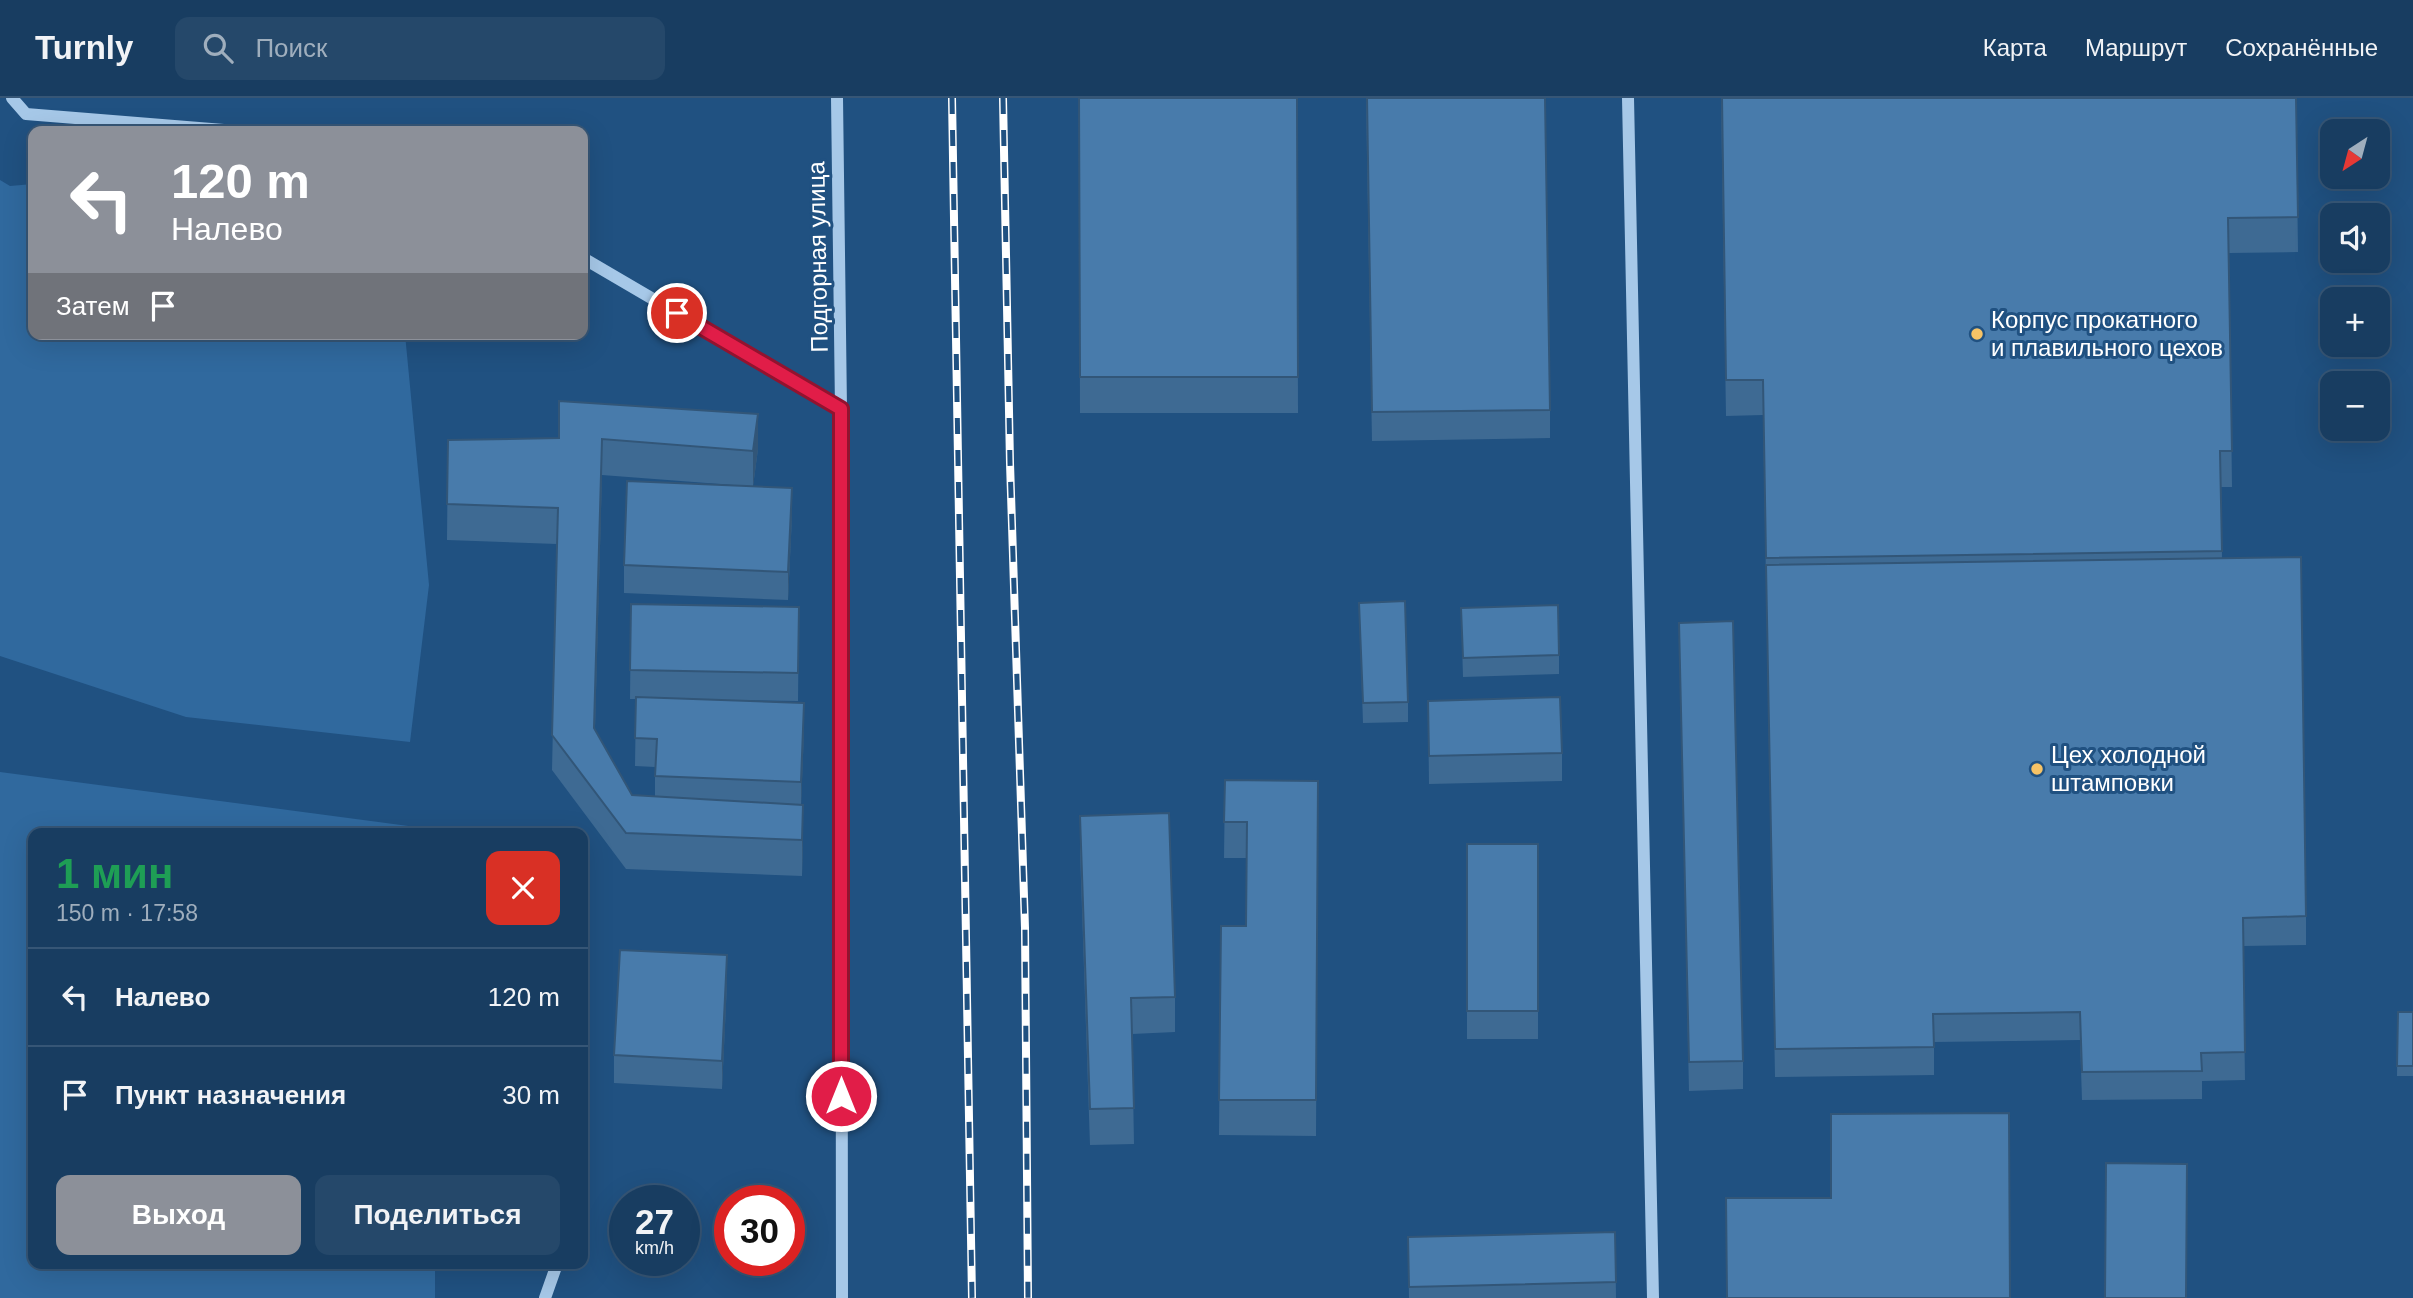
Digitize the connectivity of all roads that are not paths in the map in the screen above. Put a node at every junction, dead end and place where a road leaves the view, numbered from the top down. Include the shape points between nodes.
1 (12, 98) edge
2 (837, 98) edge
3 (1628, 98) edge
4 (174, 126) edge
5 (588, 261) edge
6 (841, 409) junction
7 (555, 1269) edge
8 (545, 1298) edge
9 (842, 1298) edge
10 (1653, 1298) edge

1 - 4 street via 26,114
2 - 6 street, Подгорная улица
3 - 10 street
5 - 6 street
6 - 9 street, Подгорная улица
7 - 8 street

